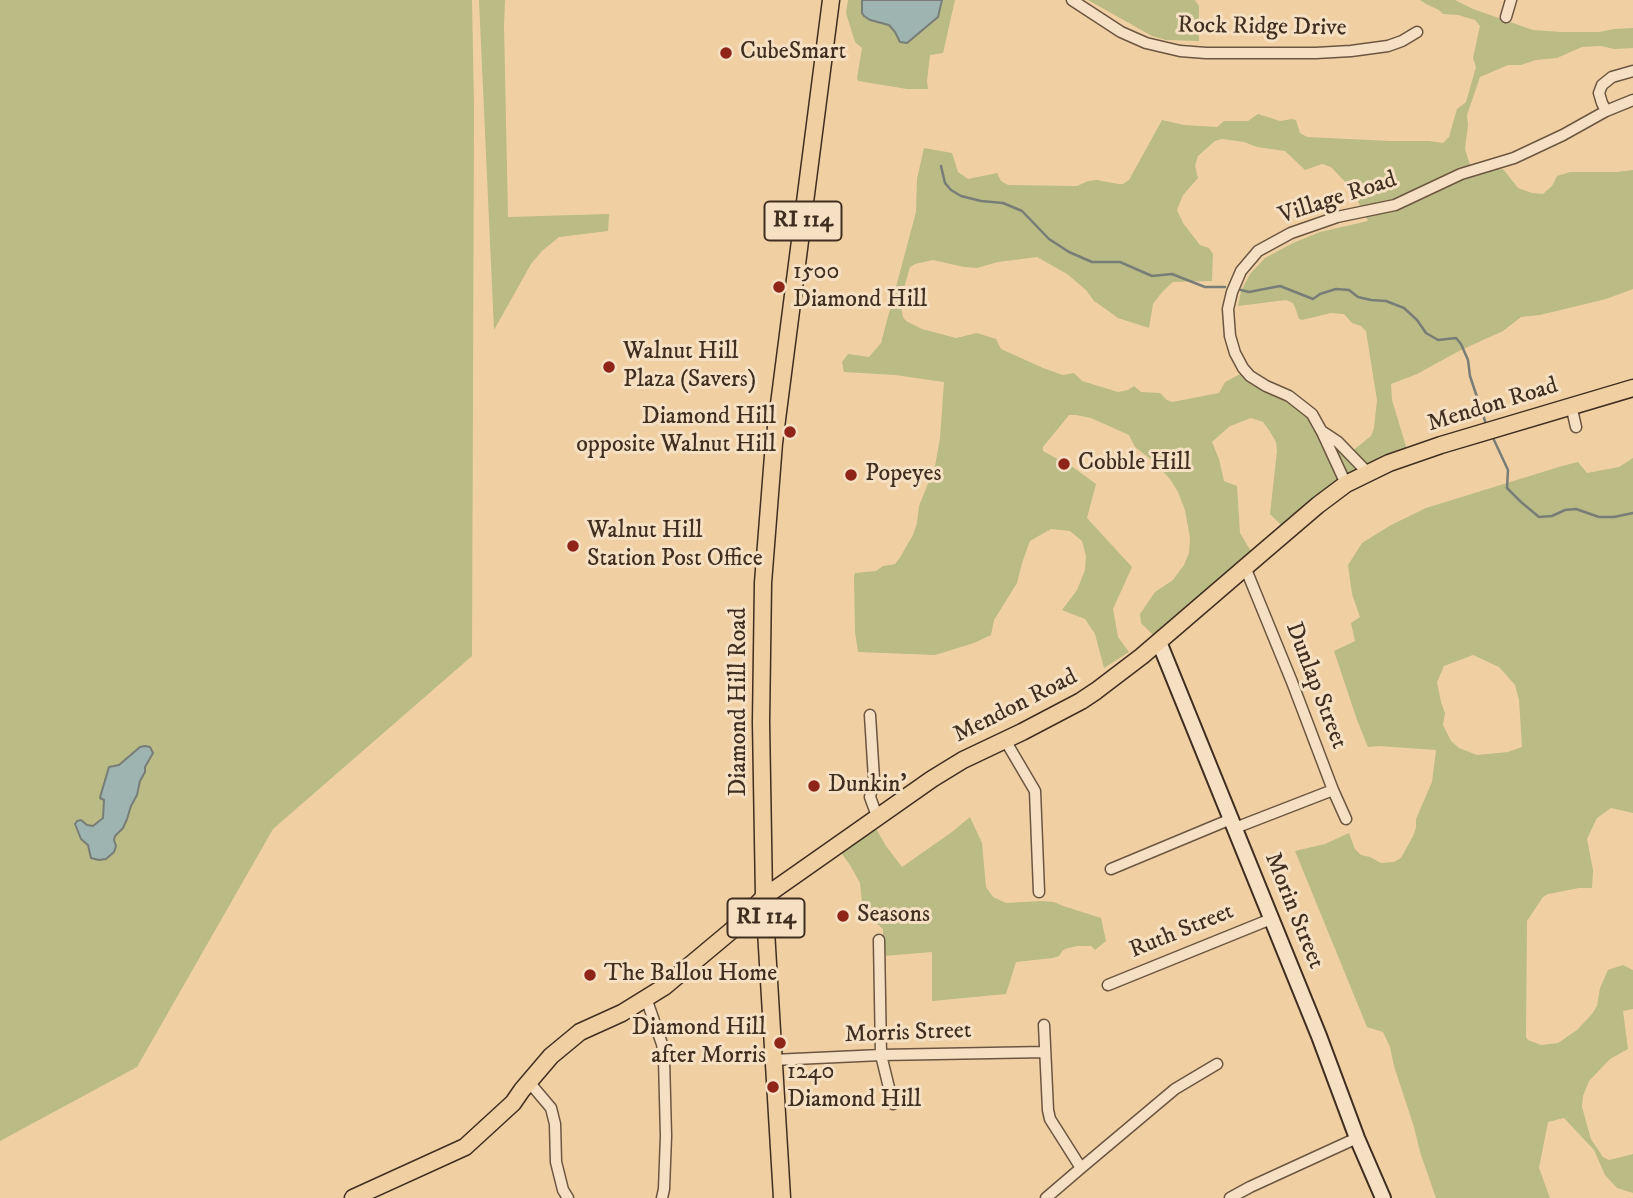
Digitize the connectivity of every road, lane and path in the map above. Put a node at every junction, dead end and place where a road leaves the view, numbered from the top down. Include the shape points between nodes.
1 (831, 0) edge
2 (1072, 0) edge
3 (1511, 0) edge
4 (1506, 17) dead end
5 (1417, 32) dead end
6 (1633, 71) edge
7 (1633, 100) edge
8 (1606, 111) junction
9 (1633, 388) edge
10 (1571, 405) junction
11 (1576, 427) dead end
12 (1322, 432) junction
13 (1368, 472) junction
14 (1346, 484) junction
15 (1245, 567) junction
16 (1159, 642) junction
17 (870, 715) dead end
18 (1005, 740) junction
19 (1333, 790) junction
20 (877, 816) junction
21 (1346, 819) dead end
22 (1233, 823) junction
23 (1111, 869) dead end
24 (1039, 892) dead end
25 (764, 897) junction
26 (1271, 919) junction
27 (878, 940) dead end
28 (1108, 985) dead end
29 (646, 998) junction
30 (1044, 1025) dead end
31 (1045, 1052) junction
32 (881, 1055) junction
33 (773, 1060) junction
34 (1217, 1064) dead end
35 (529, 1082) junction
36 (892, 1104) dead end
37 (1357, 1138) junction
38 (1081, 1168) junction
39 (1250, 1187) junction
40 (358, 1197) edge
41 (568, 1198) edge
42 (662, 1198) edge
43 (782, 1198) edge
44 (1046, 1198) edge
45 (1230, 1198) edge
46 (1251, 1198) edge
47 (1382, 1198) edge

1 - 25 main road, Diamond Hill Road / RI 114 via 768,508 762,616
2 - 5 street, Rock Ridge Drive via 1121,32 1180,51 1351,51 1388,46
3 - 4 street
6 - 8 street via 1602,85 1599,93
7 - 8 street, Village Road
8 - 12 street, Village Road via 1514,158 1461,174 1395,205 1337,217 1292,233 1267,245 1249,261 1236,279 1228,309 1235,353 1250,376 1305,407
9 - 10 main road, Mendon Road
10 - 11 street
10 - 13 main road, Mendon Road
12 - 13 street, Village Road
12 - 14 street, Village Road
13 - 14 main road, Mendon Road
14 - 15 main road, Mendon Road
15 - 16 main road, Mendon Road
15 - 19 street, Dunlap Street
16 - 18 main road, Mendon Road via 1081,701
16 - 22 street, Morin Street
17 - 20 street via 870,797
18 - 20 main road, Mendon Road via 962,760
18 - 24 street via 1035,790
19 - 21 street, Dunlap Street
19 - 22 street
20 - 25 main road, Mendon Road
22 - 23 street
22 - 26 street, Morin Street
25 - 29 main road, Mendon Road via 702,956
25 - 33 main road, Diamond Hill Road / RI 114
26 - 28 street, Ruth Street
26 - 37 street, Morin Street
27 - 32 street
29 - 35 main road, Mendon Road via 580,1032
29 - 42 street via 664,1059
30 - 31 street
31 - 32 street, Morris Street
31 - 38 street via 1050,1119
32 - 33 street, Morris Street
32 - 36 street
33 - 43 main road, Diamond Hill Road / RI 114
34 - 38 street via 1175,1089
35 - 40 main road, Mendon Road via 465,1147
35 - 41 street via 551,1108 556,1162
37 - 39 street
37 - 47 street, Morin Street
38 - 44 street
39 - 45 street
39 - 46 street

